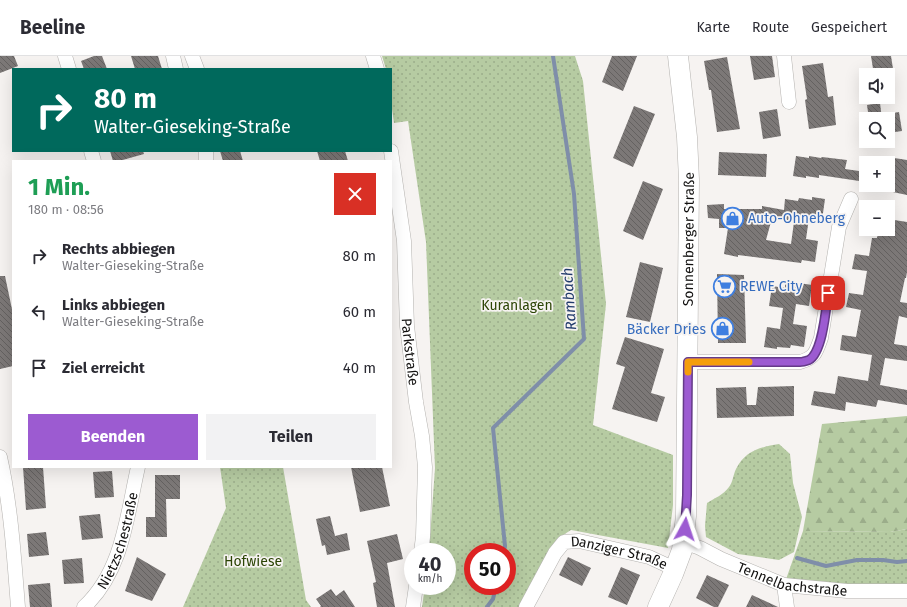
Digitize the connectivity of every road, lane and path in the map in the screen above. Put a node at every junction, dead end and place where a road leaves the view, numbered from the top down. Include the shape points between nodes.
1 (66, 56) edge
2 (173, 56) edge
3 (192, 56) edge
4 (373, 56) edge
5 (678, 56) edge
6 (784, 56) edge
7 (69, 68) edge
8 (176, 68) edge
9 (197, 68) edge
10 (377, 68) edge
11 (789, 102) dead end
12 (391, 152) edge
13 (851, 199) dead end
14 (688, 362) junction
15 (0, 457) edge
16 (138, 468) edge
17 (684, 542) junction
18 (422, 543) edge
19 (675, 569) junction
20 (784, 585) junction
21 (907, 590) edge
22 (415, 595) edge
23 (18, 607) edge
24 (84, 607) edge
25 (413, 607) edge
26 (526, 607) edge
27 (658, 607) edge
28 (787, 607) edge

1 - 7 street
2 - 8 street
3 - 9 street
4 - 10 street
5 - 14 main road, Sonnenberger Straße via 685,111 688,173
6 - 11 street
12 - 18 street, Parkstraße via 404,241 407,326 425,467
13 - 14 street via 839,227 821,338 816,352 809,360
14 - 17 main road, Sonnenberger Straße
15 - 23 street via 13,547
16 - 24 street, Nietzschestraße via 121,543 113,566 103,585
17 - 19 main road, Danziger Straße
17 - 20 street, Tennelbachstraße
19 - 26 street, Danziger Straße via 649,557 579,541 564,542 555,553
19 - 27 main road, Danziger Straße
20 - 21 street, Tennelbachstraße via 847,591
20 - 28 street
22 - 25 street

